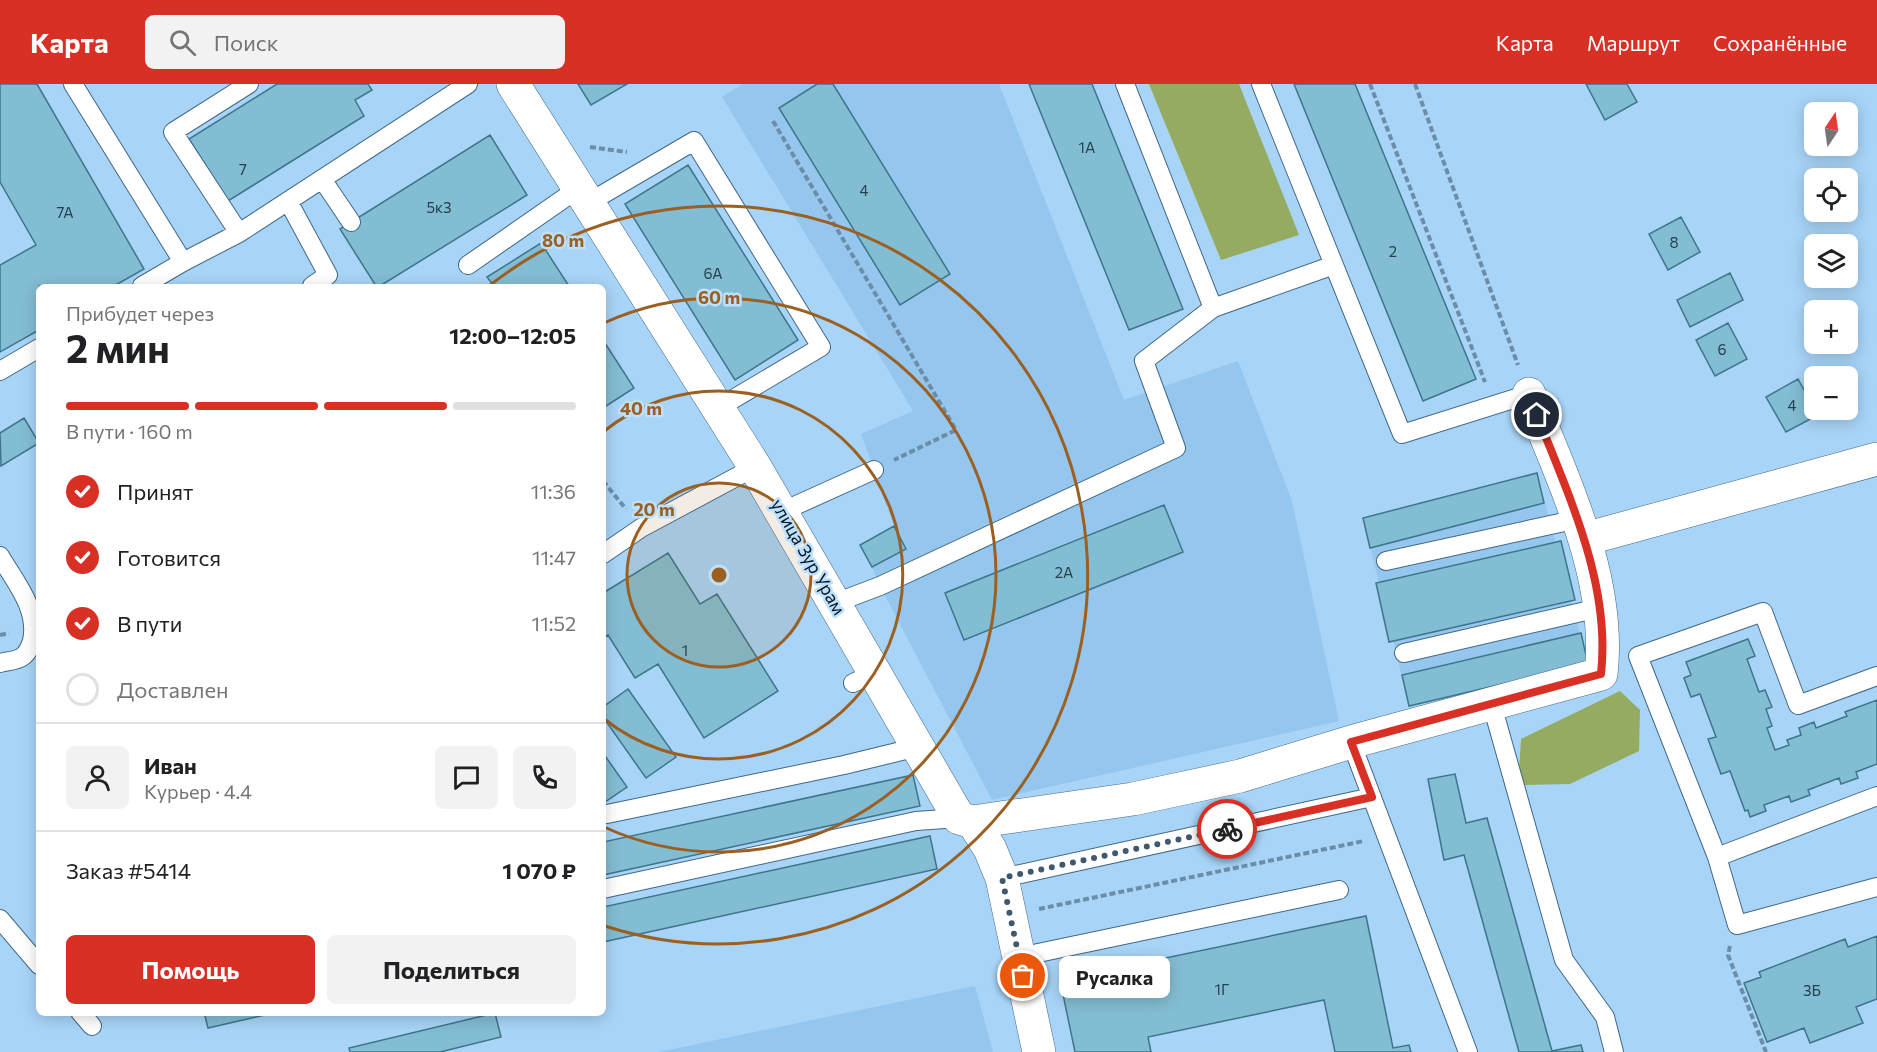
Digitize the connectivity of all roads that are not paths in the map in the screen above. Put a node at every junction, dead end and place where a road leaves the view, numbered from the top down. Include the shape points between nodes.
1 (73, 84) edge
2 (249, 84) edge
3 (468, 84) edge
4 (1125, 84) edge
5 (1261, 84) edge
6 (520, 87) edge
7 (322, 179) junction
8 (584, 196) junction
9 (288, 201) junction
10 (351, 222) dead end
11 (239, 233) junction
12 (183, 262) junction
13 (468, 265) dead end
14 (1334, 265) junction
15 (145, 284) edge
16 (315, 284) edge
17 (1214, 308) junction
18 (36, 350) edge
19 (0, 371) edge
20 (1529, 394) joint
21 (718, 408) junction
22 (1877, 459) edge
23 (755, 467) junction
24 (874, 470) road end
25 (781, 512) junction
26 (1581, 529) junction
27 (606, 552) edge
28 (0, 556) edge
29 (1386, 561) dead end
30 (834, 603) junction
31 (1599, 608) junction
32 (1404, 653) dead end
33 (0, 663) edge
34 (1877, 676) edge
35 (1492, 705) junction
36 (1351, 742) junction
37 (918, 747) junction
38 (1877, 796) edge
39 (1372, 797) junction
40 (607, 814) dead end
41 (966, 820) junction
42 (1717, 856) junction
43 (1002, 878) junction
44 (1877, 887) edge
45 (606, 889) edge
46 (1339, 890) dead end
47 (0, 919) edge
48 (1019, 957) junction
49 (36, 961) edge
50 (1039, 1052) edge
51 (1468, 1052) edge
52 (1614, 1052) edge

1 - 12 lane
2 - 11 lane via 173,132
3 - 7 lane
4 - 17 lane
5 - 14 lane
6 - 8 street, улица Зур Урам
7 - 9 lane
7 - 10 lane
8 - 13 lane
8 - 21 street, улица Зур Урам
8 - 21 lane via 694,141 821,347
9 - 11 lane
9 - 16 lane via 328,275
11 - 12 lane
12 - 15 lane
14 - 17 lane
14 - 20 lane via 1402,435
17 - 30 lane via 1144,361 1176,448 880,586
18 - 19 lane
20 - 26 street
21 - 23 street, улица Зур Урам
22 - 26 street
23 - 25 street, улица Зур Урам
23 - 27 lane via 703,504 641,528
24 - 25 lane
25 - 30 street, улица Зур Урам
26 - 29 lane
26 - 31 street
28 - 33 lane via 31,610 34,627 28,651 16,660
30 - 37 street, улица Зур Урам via 864,678
31 - 32 lane
31 - 35 street via 1604,652 1601,674
34 - 42 lane via 1798,705 1763,612 1638,656
35 - 36 street
35 - 52 lane via 1564,960 1605,1017
36 - 39 lane
36 - 41 street via 1240,776 1178,790 1102,804
37 - 40 lane
37 - 41 street, улица Зур Урам
38 - 42 lane
39 - 43 lane
39 - 51 lane
41 - 43 street, улица Зур Урам via 990,849
41 - 45 lane via 916,821
42 - 44 lane via 1737,925
43 - 48 street, улица Зур Урам
46 - 48 lane
47 - 49 lane
48 - 50 street, улица Зур Урам

